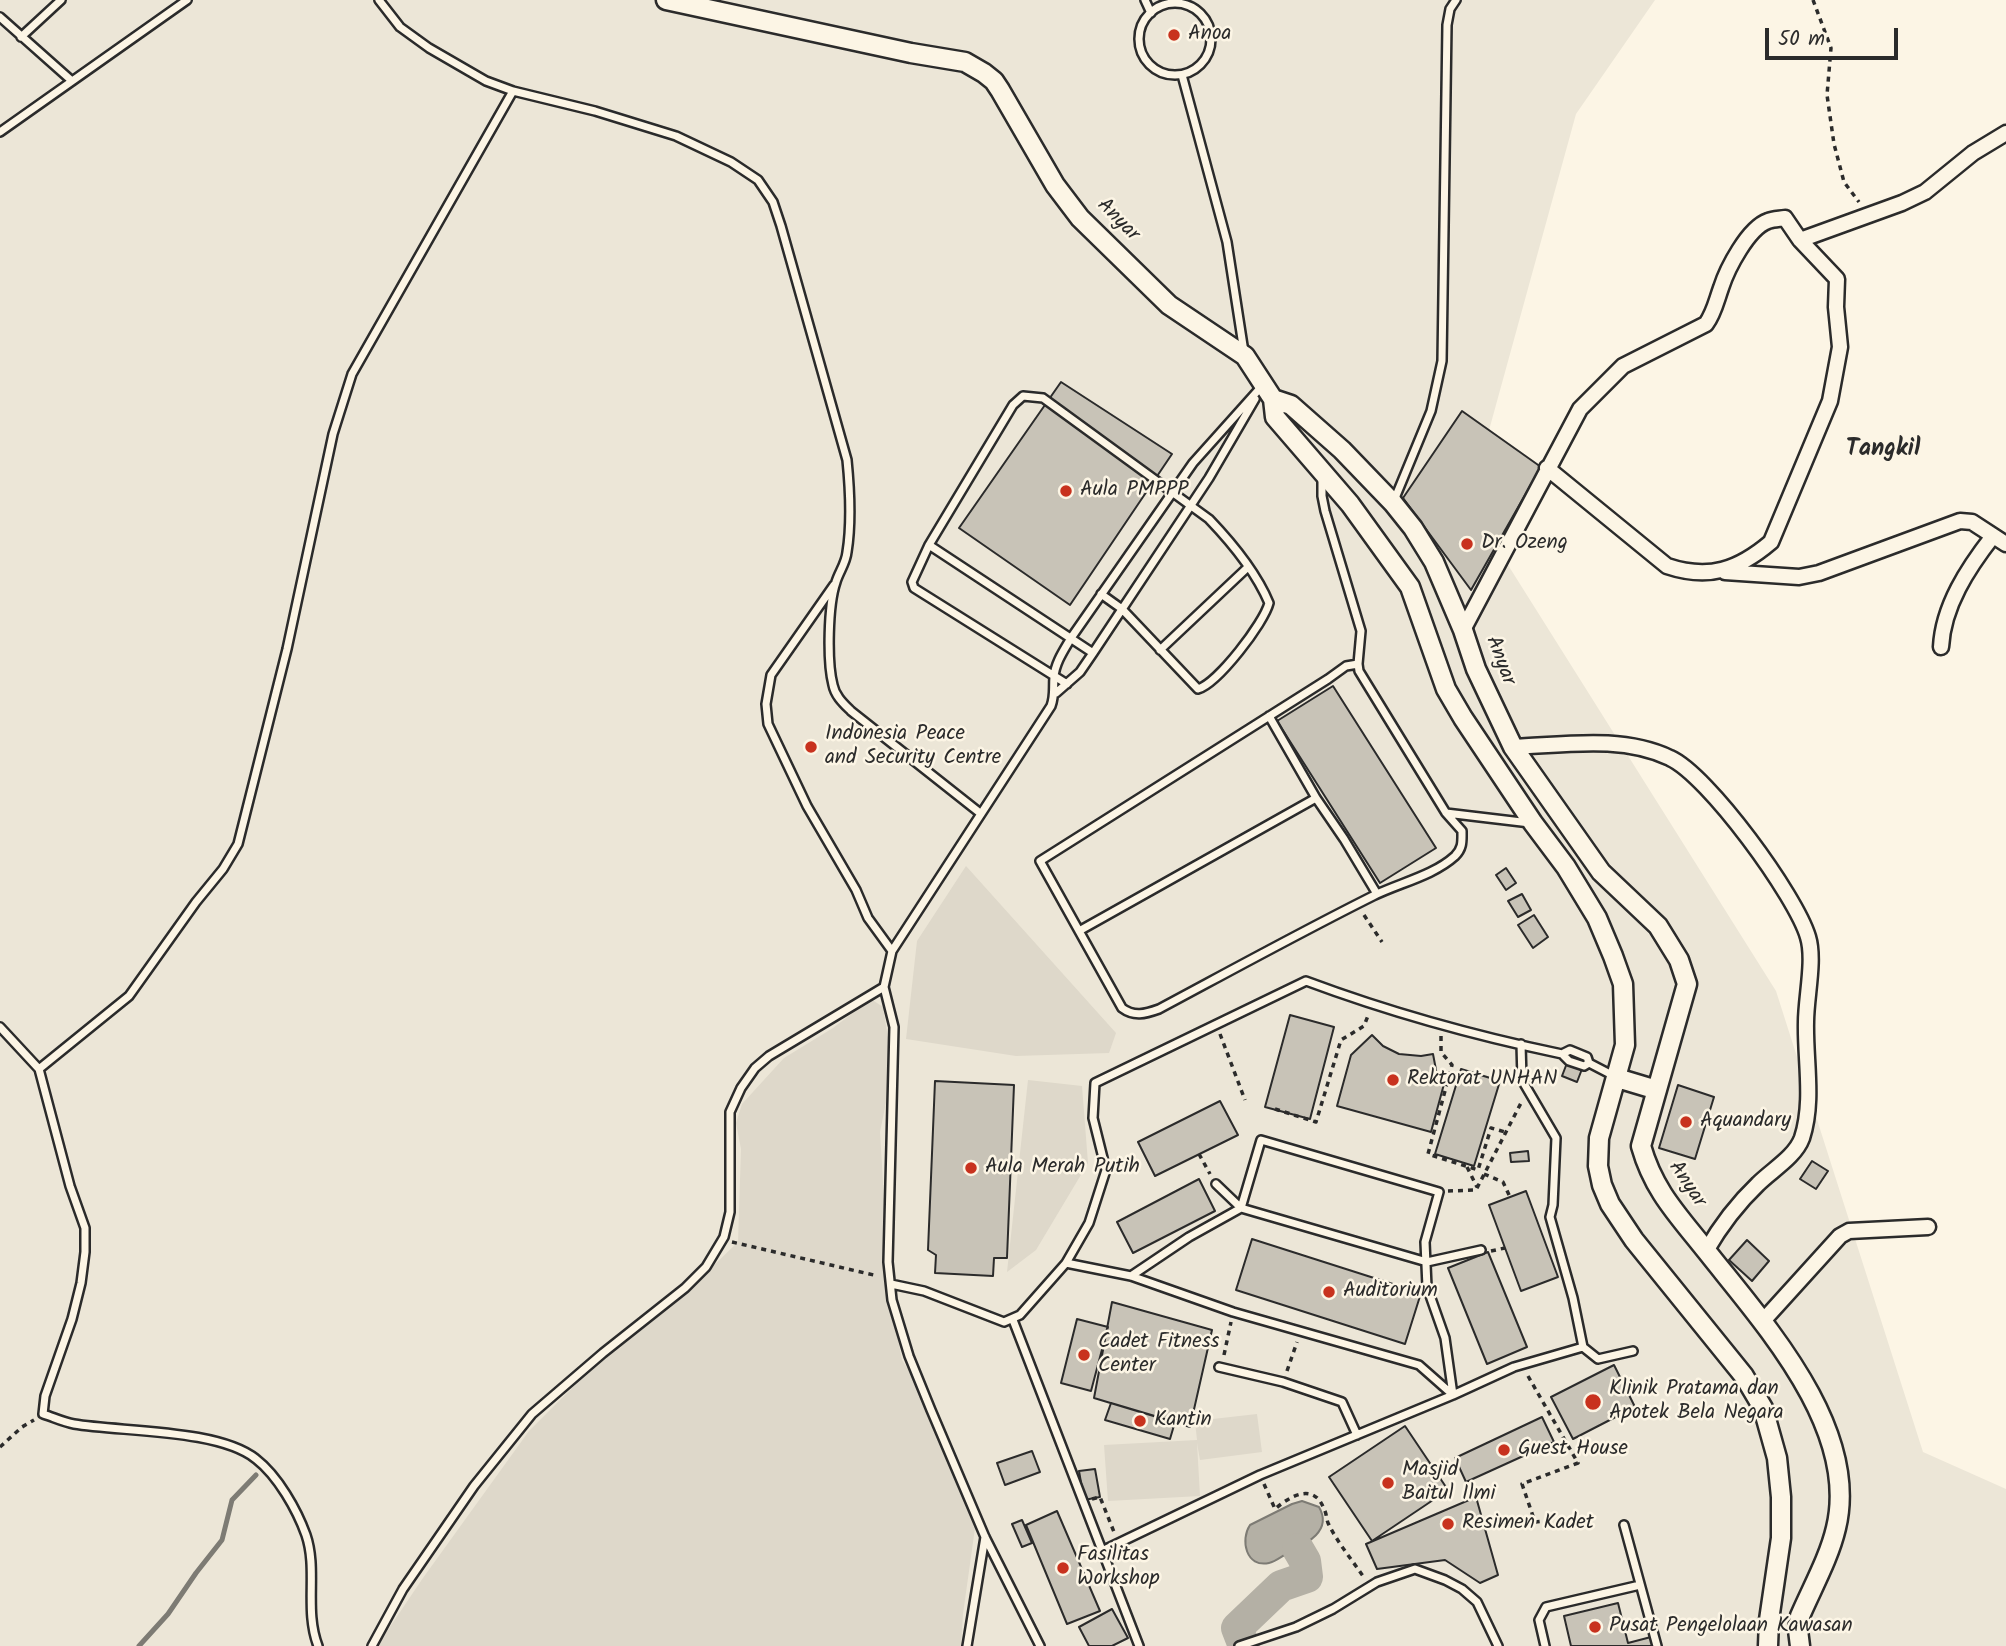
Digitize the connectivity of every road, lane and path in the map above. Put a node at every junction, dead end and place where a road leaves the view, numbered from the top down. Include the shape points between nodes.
1 (61, 0) edge
2 (187, 0) edge
3 (379, 0) edge
4 (666, 0) edge
5 (1145, 0) edge
6 (1456, 0) edge
7 (1813, 0) edge
8 (1170, 2) edge
9 (1151, 13) junction
10 (0, 17) edge
11 (21, 37) junction
12 (1182, 75) junction
13 (72, 81) junction
14 (513, 91) junction
15 (0, 132) edge
16 (2006, 133) edge
17 (1870, 215) junction
18 (1800, 240) junction
19 (1245, 356) junction
20 (1270, 400) junction
21 (1547, 468) junction
22 (1321, 472) junction
23 (1172, 492) junction
24 (1393, 503) junction
25 (1190, 504) junction
26 (1993, 536) junction
27 (2006, 544) edge
28 (929, 545) junction
29 (1248, 567) junction
30 (1720, 572) junction
31 (835, 584) junction
32 (1101, 594) junction
33 (1122, 609) junction
34 (1463, 630) junction
35 (1071, 638) junction
36 (1941, 647) dead end
37 (1160, 650) junction
38 (1093, 653) junction
39 (1358, 664) junction
40 (1054, 677) junction
41 (1068, 684) junction
42 (1056, 693) junction
43 (1269, 716) junction
44 (1513, 747) junction
45 (1316, 799) junction
46 (980, 813) junction
47 (1446, 813) junction
48 (1534, 823) junction
49 (1377, 894) junction
50 (1357, 904) junction
51 (1079, 930) junction
52 (1382, 943) dead end
53 (892, 951) junction
54 (884, 987) junction
55 (1364, 1026) dead end
56 (0, 1027) edge
57 (1521, 1044) junction
58 (1226, 1047) dead end
59 (1441, 1052) dead end
60 (39, 1069) junction
61 (1617, 1078) junction
62 (1657, 1090) junction
63 (1531, 1095) junction
64 (1245, 1100) dead end
65 (1275, 1109) dead end
66 (1505, 1132) junction
67 (1199, 1154) dead end
68 (1467, 1167) junction
69 (1484, 1174) junction
70 (1216, 1184) joint
71 (1477, 1187) junction
72 (1439, 1192) junction
73 (1510, 1197) dead end
74 (1241, 1208) junction
75 (1928, 1227) dead end
76 (722, 1240) junction
77 (1481, 1250) dead end
78 (1706, 1251) junction
79 (1427, 1262) junction
80 (1066, 1263) junction
81 (1131, 1276) junction
82 (891, 1281) junction
83 (1233, 1312) junction
84 (1013, 1320) junction
85 (1762, 1322) junction
86 (1301, 1331) junction
87 (1583, 1346) junction
88 (1633, 1351) dead end
89 (1522, 1365) junction
90 (1220, 1367) joint
91 (1283, 1382) junction
92 (1453, 1395) junction
93 (43, 1414) junction
94 (1357, 1435) junction
95 (0, 1447) edge
96 (1260, 1475) junction
97 (1083, 1501) junction
98 (1552, 1520) dead end
99 (1624, 1525) dead end
100 (985, 1537) junction
101 (1118, 1543) junction
102 (1102, 1551) junction
103 (1640, 1585) junction
104 (1369, 1586) junction
105 (318, 1646) edge
106 (372, 1646) edge
107 (967, 1646) edge
108 (1040, 1646) edge
109 (1139, 1646) edge
110 (1240, 1646) edge
111 (1498, 1646) edge
112 (1545, 1646) edge
113 (1657, 1646) edge
114 (1768, 1646) edge
115 (1800, 1646) edge

1 - 11 lane
2 - 13 lane
3 - 14 lane via 400,27 429,48
4 - 19 street, Anyar via 965,62 984,73 1000,90 1055,185 1080,218 1169,305
5 - 9 lane
6 - 24 lane via 1447,25 1442,361 1431,411
7 - 17 path via 1831,48 1828,95 1834,144 1844,181
8 - 9 lane
8 - 12 lane via 1195,9 1204,17 1212,40 1203,63
9 - 12 lane via 1139,36 1140,49 1156,70
10 - 11 lane
11 - 13 lane
12 - 19 lane via 1227,242
13 - 15 lane
14 - 31 lane via 676,136 758,180 773,202 847,460 847,555
14 - 60 lane via 352,374 333,434 287,649 237,844 129,996
16 - 17 street via 1925,192
17 - 18 street
18 - 21 street via 1784,218 1759,226 1728,270 1706,324 1623,366 1580,409
18 - 30 street via 1837,279 1840,347 1830,401 1771,542 1752,558
19 - 20 street, Anyar
20 - 22 street, Anyar
20 - 23 lane via 1193,464
20 - 24 street, Anyar via 1291,405
20 - 25 lane
21 - 30 street via 1667,566 1688,572
21 - 34 street
22 - 39 lane via 1325,511 1361,631
22 - 48 street, Anyar via 1410,587 1446,689
23 - 25 lane
23 - 28 lane via 1043,398 1023,396 1013,405
23 - 32 lane
24 - 34 street, Anyar via 1434,562
25 - 29 lane via 1224,534
25 - 33 lane
26 - 27 street
26 - 30 street via 1972,522 1960,521 1819,573 1799,577
26 - 36 street via 1954,596
28 - 35 lane
28 - 40 lane via 912,582 914,589
29 - 37 lane
29 - 37 lane via 1262,584 1269,603 1267,612 1216,678 1195,688
31 - 46 lane via 830,635 833,686 839,700
31 - 53 lane via 771,675 768,724 868,918
32 - 33 lane
32 - 35 lane
33 - 37 lane
33 - 38 lane
34 - 44 street, Anyar
35 - 38 lane
35 - 40 lane
38 - 41 lane
39 - 43 lane via 1346,666
39 - 47 lane
40 - 41 lane
40 - 42 lane
41 - 42 lane
42 - 46 lane
43 - 45 lane
43 - 51 lane via 1040,861
44 - 62 street, Anyar via 1601,872 1658,926 1679,960 1687,984
44 - 78 street via 1632,745 1673,759 1743,829 1808,936 1807,1098 1802,1137 1792,1153 1722,1222
45 - 49 lane
45 - 51 lane
46 - 53 lane
47 - 48 lane
47 - 49 lane via 1462,831 1462,846 1455,856
48 - 61 street, Anyar via 1597,918 1623,984 1625,1045
49 - 50 lane
50 - 51 lane via 1145,1014 1122,1008
50 - 52 path
53 - 54 lane
54 - 76 lane via 769,1056 741,1088 730,1112 730,1212
54 - 82 lane via 894,1027 888,1237
55 - 65 path via 1341,1040 1316,1122
56 - 60 lane
57 - 61 lane via 1562,1054 1584,1066 1588,1063
57 - 63 lane via 1522,1080
57 - 80 lane via 1360,1001 1306,981 1259,1003 1095,1083 1093,1118 1106,1170 1089,1223
58 - 64 path
59 - 68 path via 1452,1065 1428,1154
60 - 93 lane via 85,1228 78,1295
61 - 62 street
61 - 114 street, Anyar via 1600,1138 1598,1166 1610,1205 1744,1376 1770,1429 1781,1497 1781,1538
62 - 78 street, Anyar via 1641,1146 1661,1195
63 - 66 path via 1521,1102
63 - 87 lane via 1556,1138 1550,1217
66 - 68 path via 1491,1128 1478,1170
66 - 69 path
67 - 70 path
68 - 71 path
69 - 71 path
69 - 73 path via 1503,1182
70 - 74 lane
71 - 72 path
72 - 74 lane via 1261,1140
72 - 79 lane via 1424,1242
74 - 79 lane
74 - 81 lane
75 - 85 street via 1849,1231 1840,1236
76 - 82 path
76 - 106 lane via 685,1288 532,1414 467,1496 403,1590
77 - 79 lane
78 - 85 street, Anyar
79 - 92 lane via 1427,1287 1445,1338
80 - 81 lane
80 - 84 lane
81 - 83 lane
82 - 84 lane via 1004,1322
82 - 100 lane via 909,1356
83 - 86 lane
83 - 90 path
84 - 97 lane
85 - 115 street, Anyar via 1777,1339 1825,1422 1839,1474 1836,1527 1800,1616
86 - 91 path
86 - 92 lane via 1419,1365
87 - 88 lane via 1598,1359
87 - 89 lane
89 - 92 lane
89 - 98 path via 1578,1463 1522,1484 1535,1522
90 - 91 lane
91 - 94 lane via 1342,1402
92 - 94 lane
93 - 95 path
93 - 105 lane via 71,1424 221,1442 257,1459 287,1495 311,1550 312,1616
94 - 96 lane
96 - 101 lane
96 - 104 path via 1275,1509 1301,1493 1312,1495 1324,1506 1328,1524
97 - 101 path via 1100,1497
97 - 102 lane
99 - 103 lane
100 - 107 lane
100 - 108 lane
101 - 102 lane
102 - 109 lane
103 - 112 lane via 1546,1607 1539,1620
103 - 113 lane
104 - 110 lane via 1308,1621
104 - 111 lane via 1415,1569 1445,1580 1477,1602

